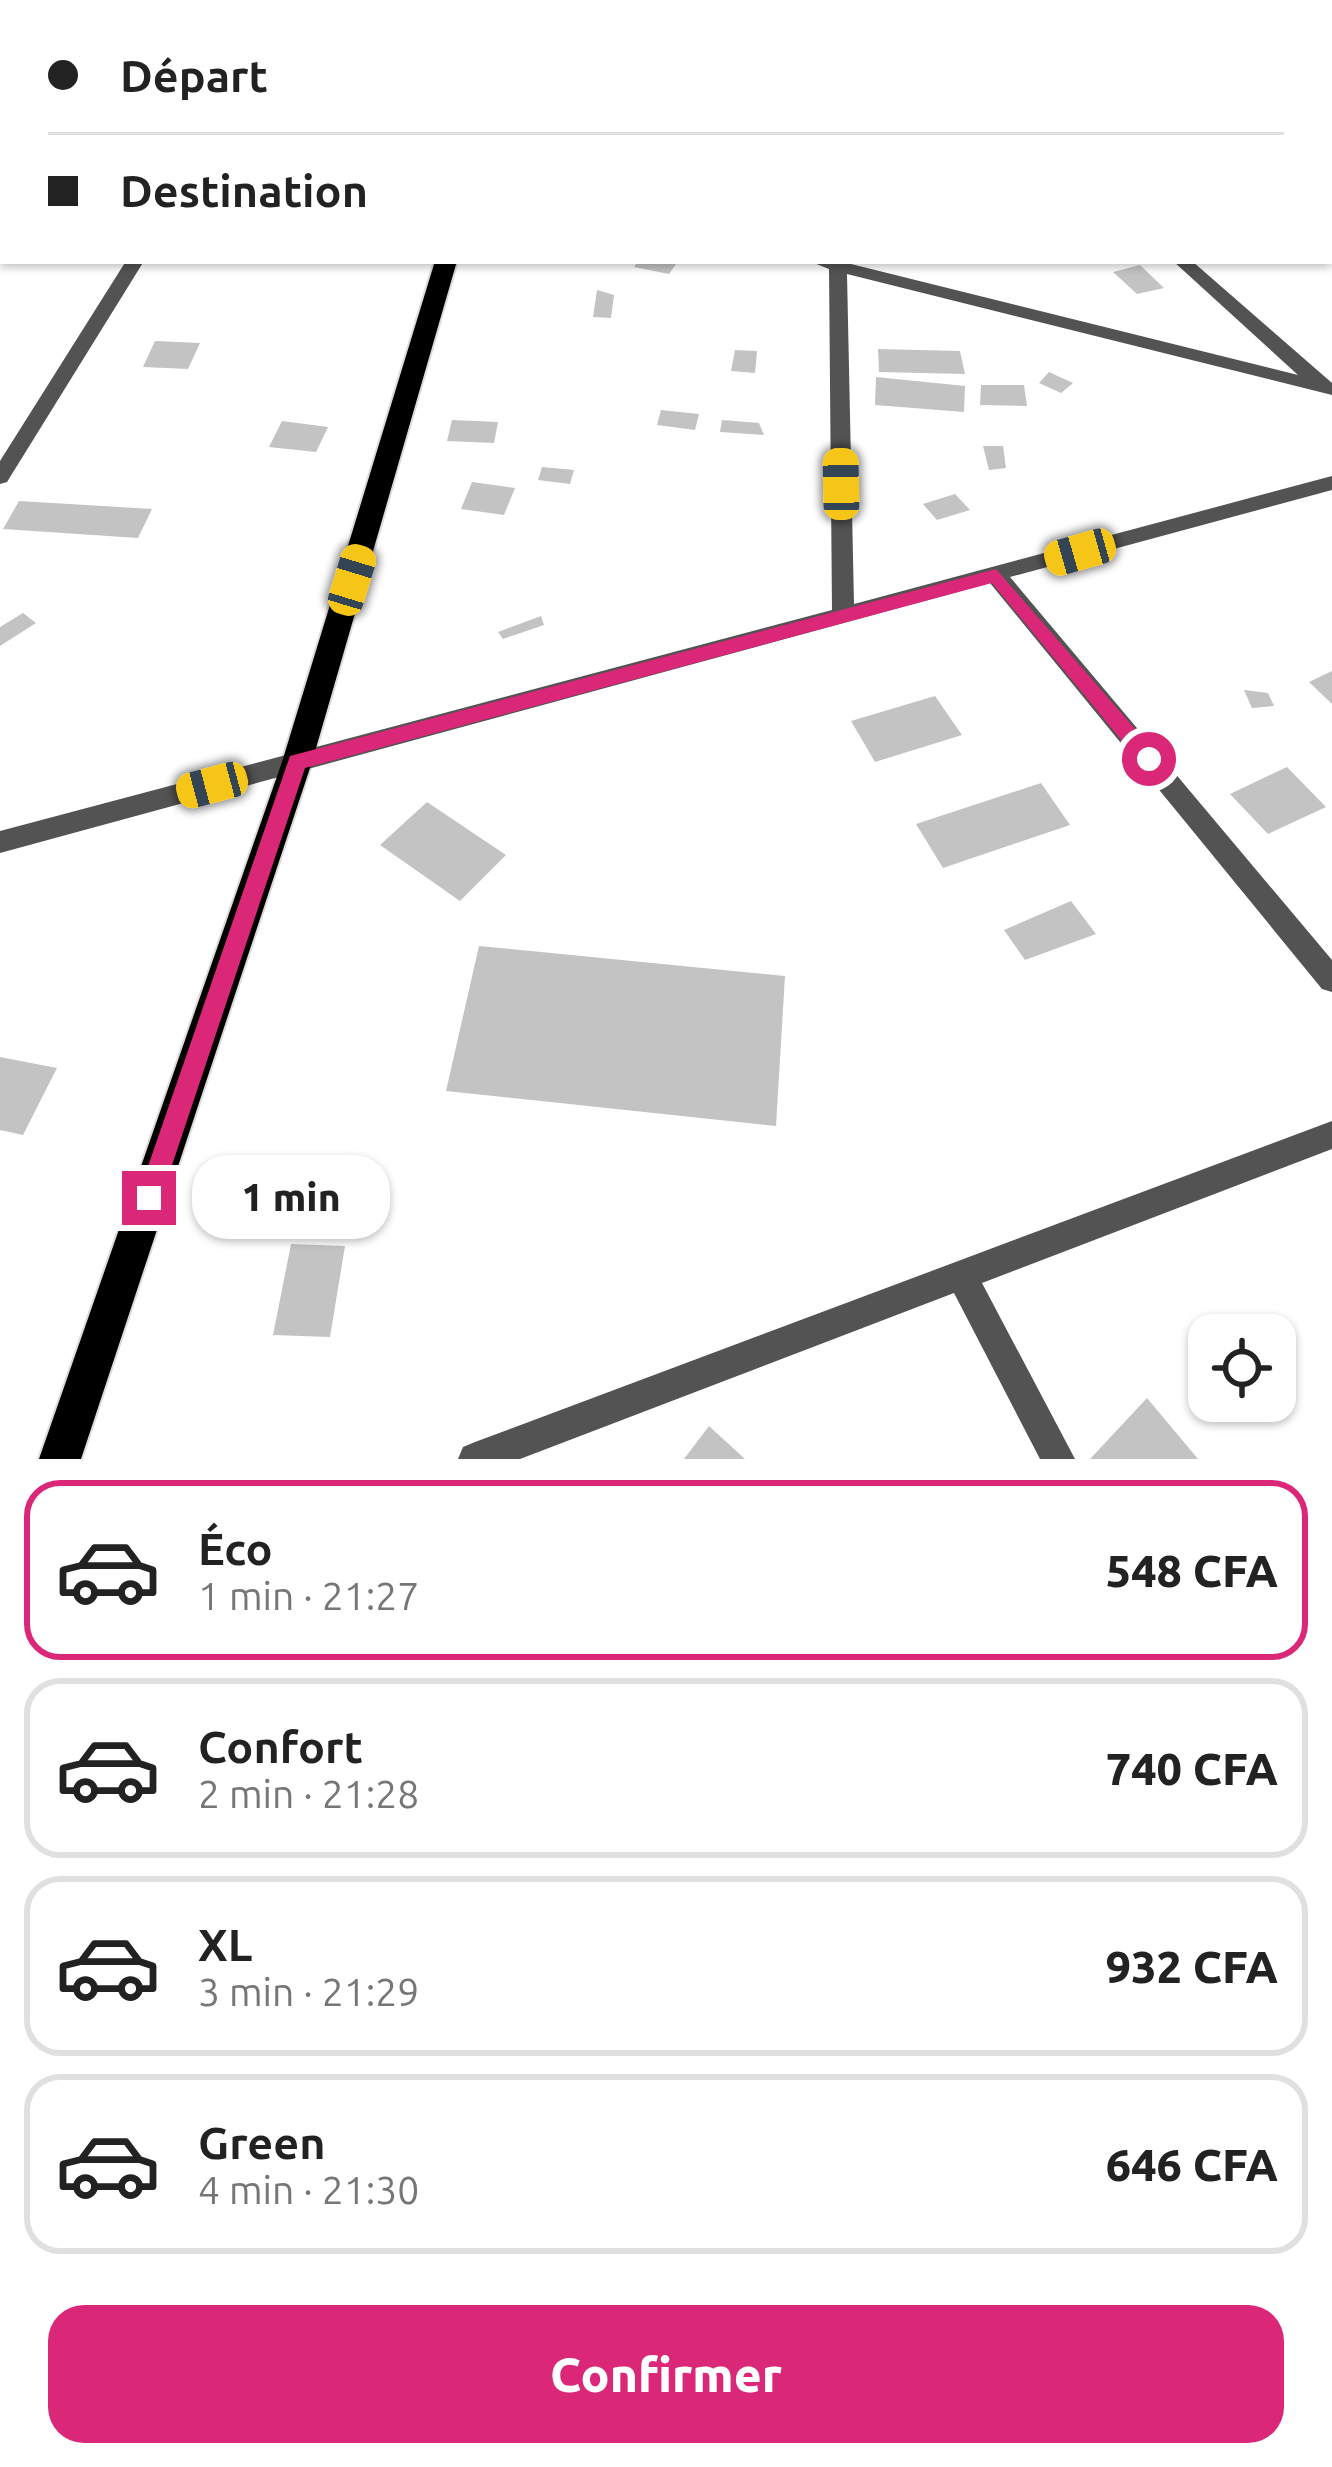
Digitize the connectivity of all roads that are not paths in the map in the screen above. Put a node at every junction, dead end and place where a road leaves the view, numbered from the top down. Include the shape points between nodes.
1 (133, 264) edge
2 (445, 264) edge
3 (828, 264) edge
4 (1185, 264) edge
5 (1328, 388) edge
6 (0, 476) edge
7 (1332, 483) edge
8 (996, 575) junction
9 (843, 614) junction
10 (297, 762) junction
11 (0, 842) edge
12 (1332, 980) edge
13 (1332, 1135) edge
14 (960, 1273) junction
15 (60, 1459) edge
16 (475, 1459) edge
17 (1058, 1459) edge

1 - 6 street
2 - 10 main road
3 - 5 street
3 - 9 street
4 - 5 street
7 - 8 street
8 - 9 street
8 - 12 street
9 - 10 street
10 - 11 street
10 - 15 main road
13 - 14 street
14 - 16 street
14 - 17 street

